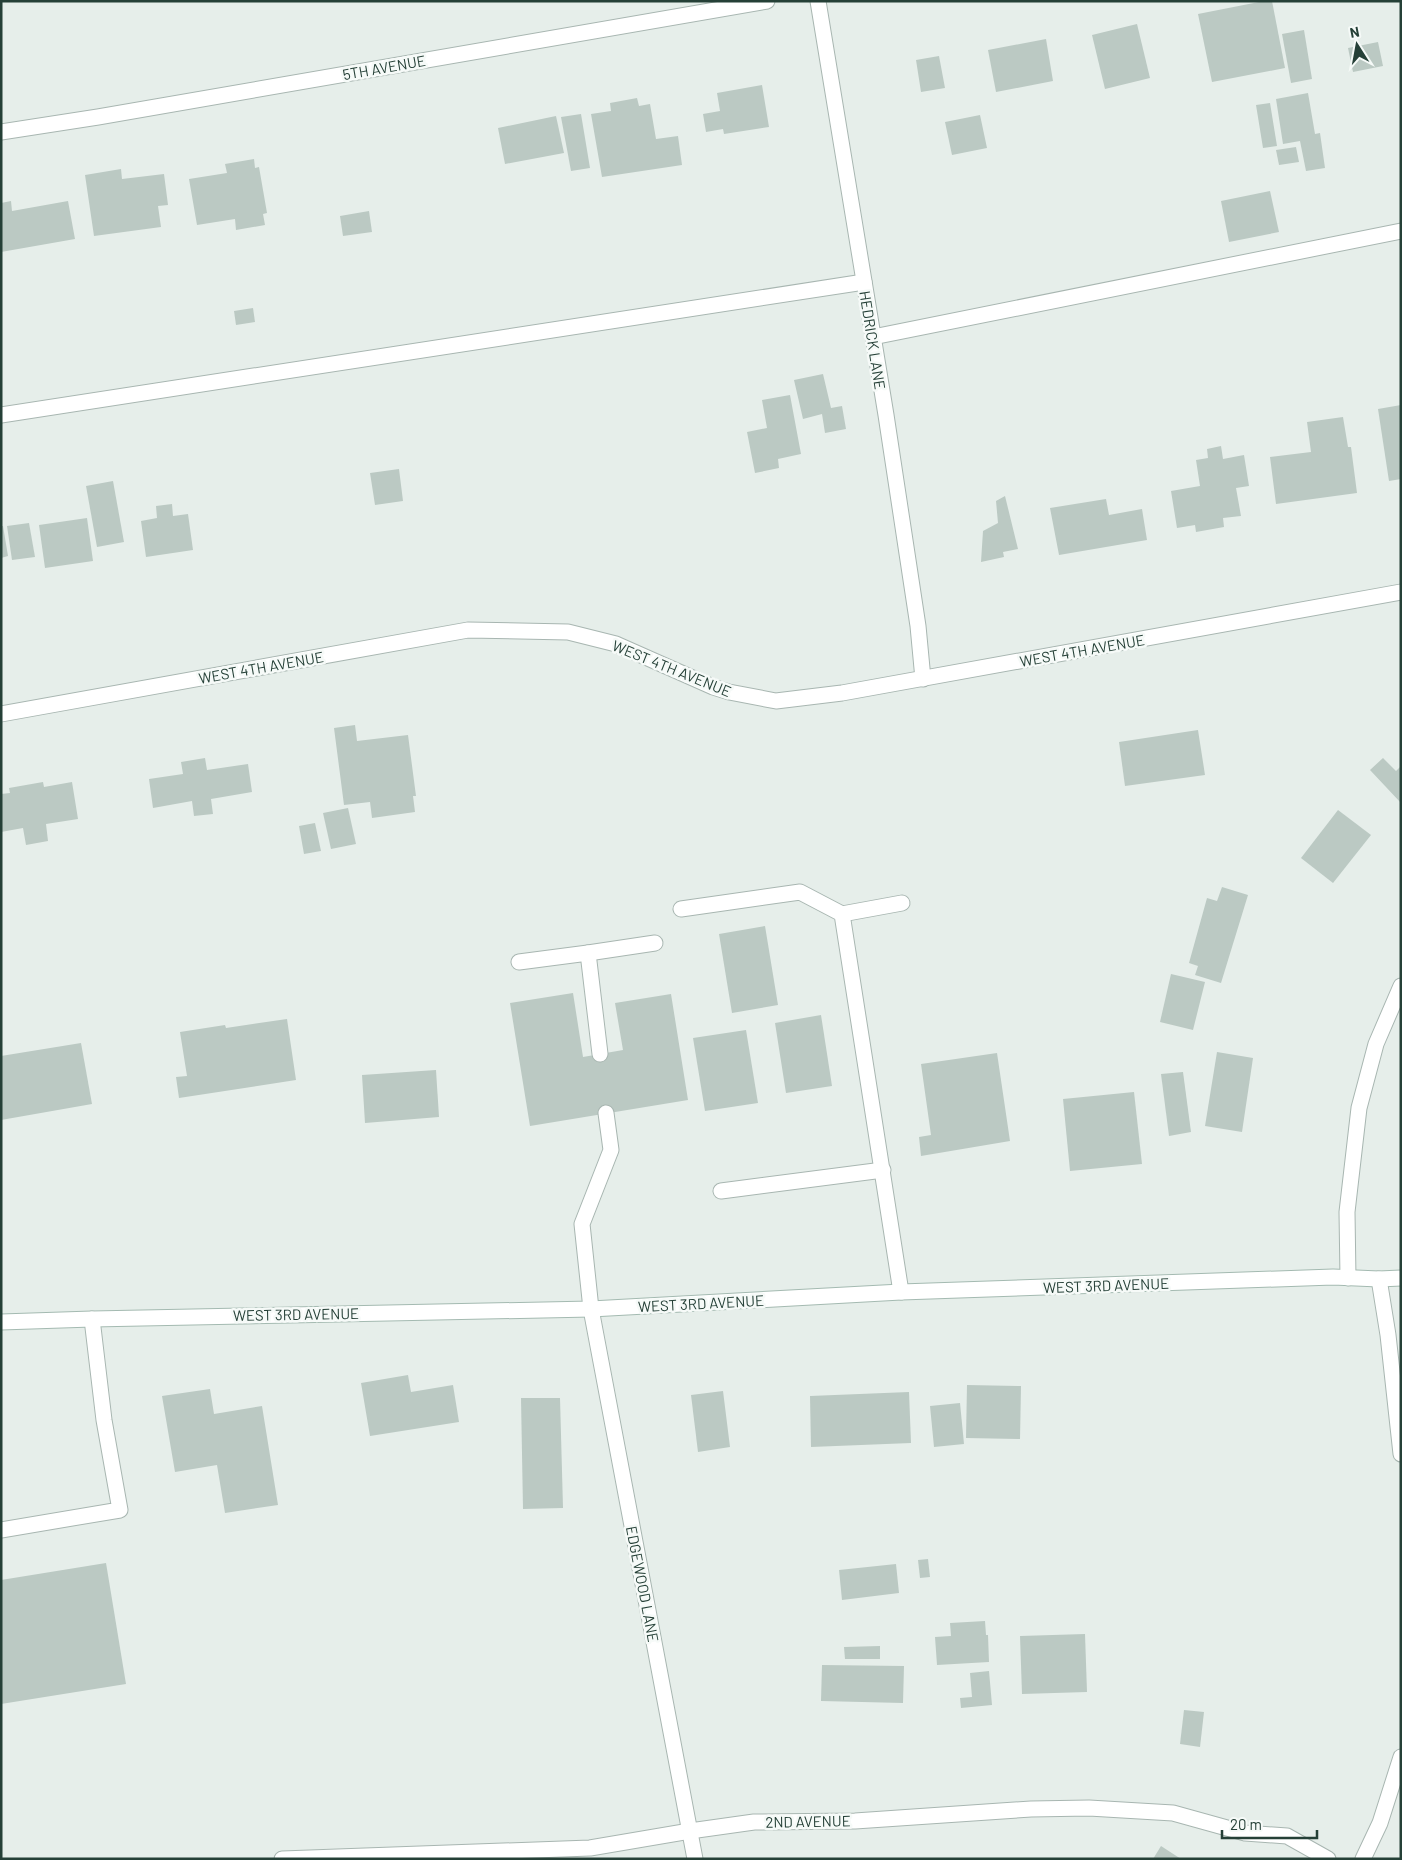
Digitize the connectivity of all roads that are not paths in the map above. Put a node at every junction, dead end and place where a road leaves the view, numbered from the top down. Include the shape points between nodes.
1 (767, 1) edge
2 (818, 1) edge
3 (1, 132) edge
4 (1401, 231) edge
5 (864, 282) junction
6 (873, 337) junction
7 (1, 415) edge
8 (1401, 592) edge
9 (923, 679) junction
10 (1, 714) edge
11 (902, 903) dead end
12 (681, 909) dead end
13 (842, 914) junction
14 (655, 943) dead end
15 (588, 953) junction
16 (519, 962) dead end
17 (1401, 986) edge
18 (600, 1054) dead end
19 (606, 1113) dead end
20 (883, 1170) junction
21 (721, 1191) dead end
22 (1348, 1278) junction
23 (1401, 1278) edge
24 (1379, 1279) junction
25 (901, 1292) junction
26 (591, 1308) junction
27 (92, 1319) junction
28 (1, 1322) edge
29 (1401, 1454) edge
30 (1, 1530) edge
31 (1401, 1757) edge
32 (690, 1831) junction
33 (282, 1859) edge
34 (695, 1859) edge
35 (1328, 1859) edge
36 (1364, 1859) edge

1 - 3 street, 5TH AVENUE
2 - 5 street, HEDRICK LANE
4 - 6 street
5 - 6 street, HEDRICK LANE
5 - 7 street
6 - 9 street, HEDRICK LANE via 918,626
8 - 9 street, WEST 4TH AVENUE
9 - 10 street, WEST 4TH AVENUE via 776,701 729,692 616,644 568,632 468,630
11 - 13 street
12 - 13 street via 800,892
13 - 20 street
14 - 15 street
15 - 16 street
15 - 18 street
17 - 22 street via 1376,1044 1359,1108 1347,1212
19 - 26 street, EDGEWOOD LANE via 611,1150 582,1224
20 - 21 street
20 - 25 street
22 - 24 street, WEST 3RD AVENUE
22 - 25 street, WEST 3RD AVENUE
23 - 24 street, WEST 3RD AVENUE
24 - 29 street
25 - 26 street, WEST 3RD AVENUE
26 - 27 street, WEST 3RD AVENUE
26 - 32 street, EDGEWOOD LANE
27 - 28 street, WEST 3RD AVENUE
27 - 30 street via 104,1420 120,1510
31 - 36 street via 1380,1823
32 - 33 street, 2ND AVENUE via 590,1848
32 - 34 street, EDGEWOOD LANE
32 - 35 street, 2ND AVENUE via 754,1822 1089,1808 1173,1813 1245,1833 1287,1836

